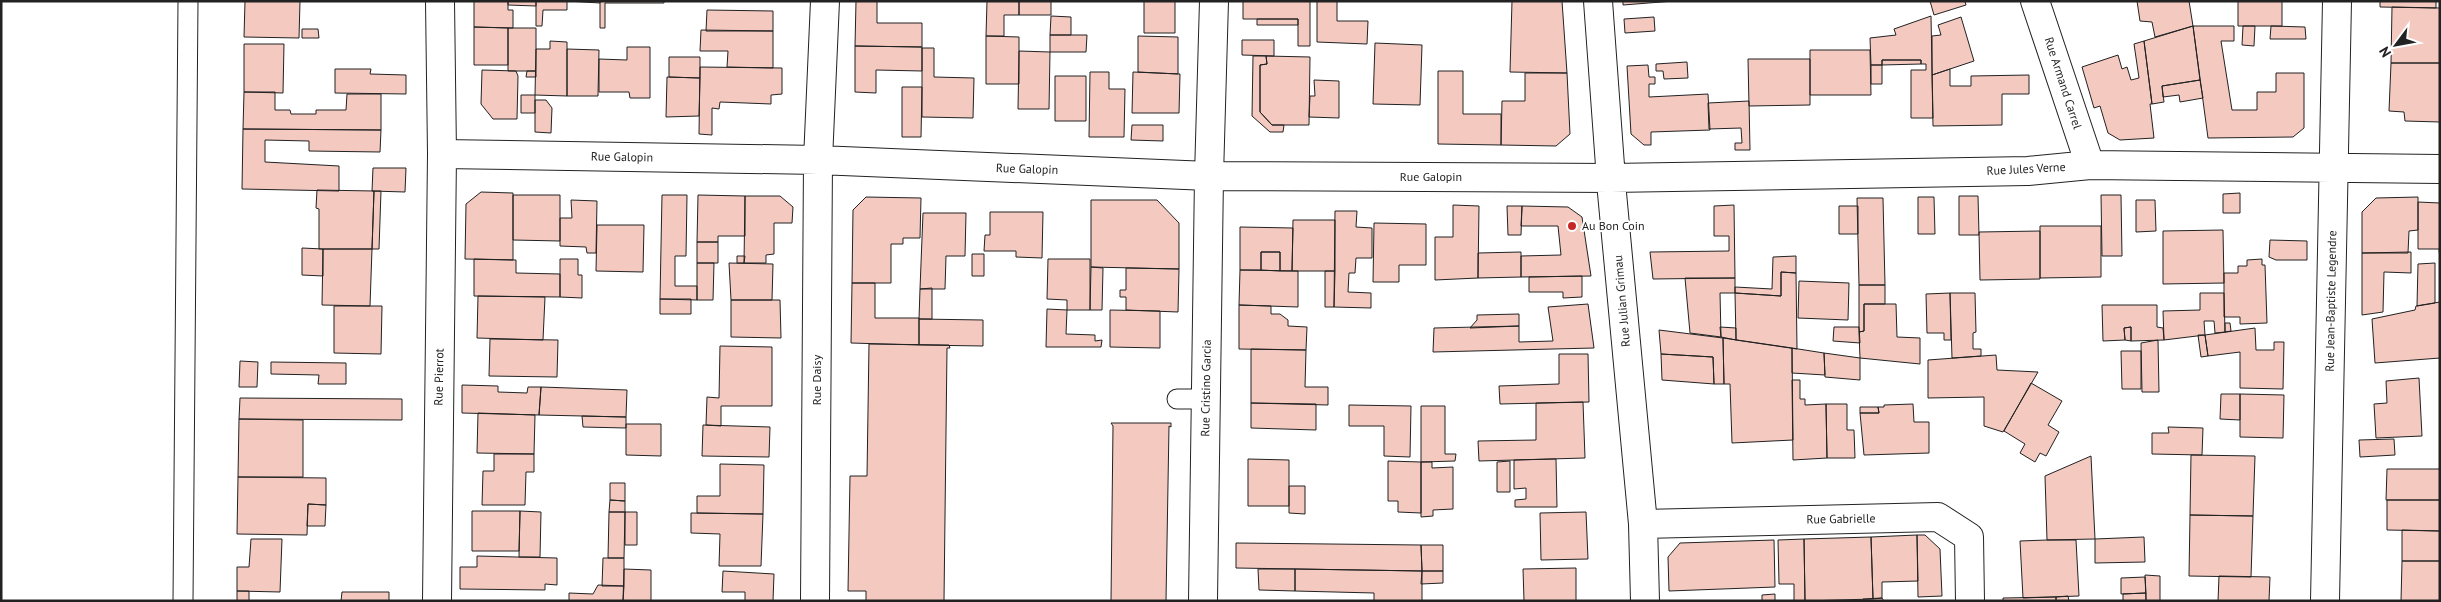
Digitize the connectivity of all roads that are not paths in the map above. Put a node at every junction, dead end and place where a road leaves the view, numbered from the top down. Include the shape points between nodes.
1 (188, 1) edge
2 (440, 1) edge
3 (825, 1) edge
4 (1214, 1) edge
5 (1598, 1) edge
6 (2035, 1) edge
7 (2337, 1) edge
8 (442, 154) junction
9 (818, 160) junction
10 (2090, 165) junction
11 (2334, 166) junction
12 (2440, 169) edge
13 (1209, 176) junction
14 (1611, 178) junction
15 (1177, 399) dead end
16 (1206, 399) junction
17 (1643, 524) junction
18 (182, 601) edge
19 (437, 601) edge
20 (815, 601) edge
21 (1203, 601) edge
22 (1645, 601) edge
23 (1970, 601) edge
24 (2325, 601) edge

1 - 18 lane
2 - 8 street, Rue Pierrot
3 - 9 street, Rue Daisy
4 - 13 street, Rue Cristino Garcia
5 - 14 street, Rue Julian Grimau
6 - 10 street, Rue Armand Carrel
7 - 11 street, Rue Jean-Baptiste Legendre
8 - 9 street, Rue Galopin
8 - 19 street, Rue Pierrot
9 - 13 street, Rue Galopin
9 - 20 street, Rue Daisy
10 - 11 street, Rue Jules Verne
10 - 14 street, Rue Jules Verne via 2028,171
11 - 12 street, Rue Jules Verne
11 - 24 street, Rue Jean-Baptiste Legendre
13 - 14 street, Rue Galopin
13 - 16 street, Rue Cristino Garcia
14 - 17 street, Rue Julian Grimau
15 - 16 lane
16 - 21 street, Rue Cristino Garcia
17 - 22 street, Rue Julian Grimau
17 - 23 street, Rue Gabrielle via 1938,516 1969,537

